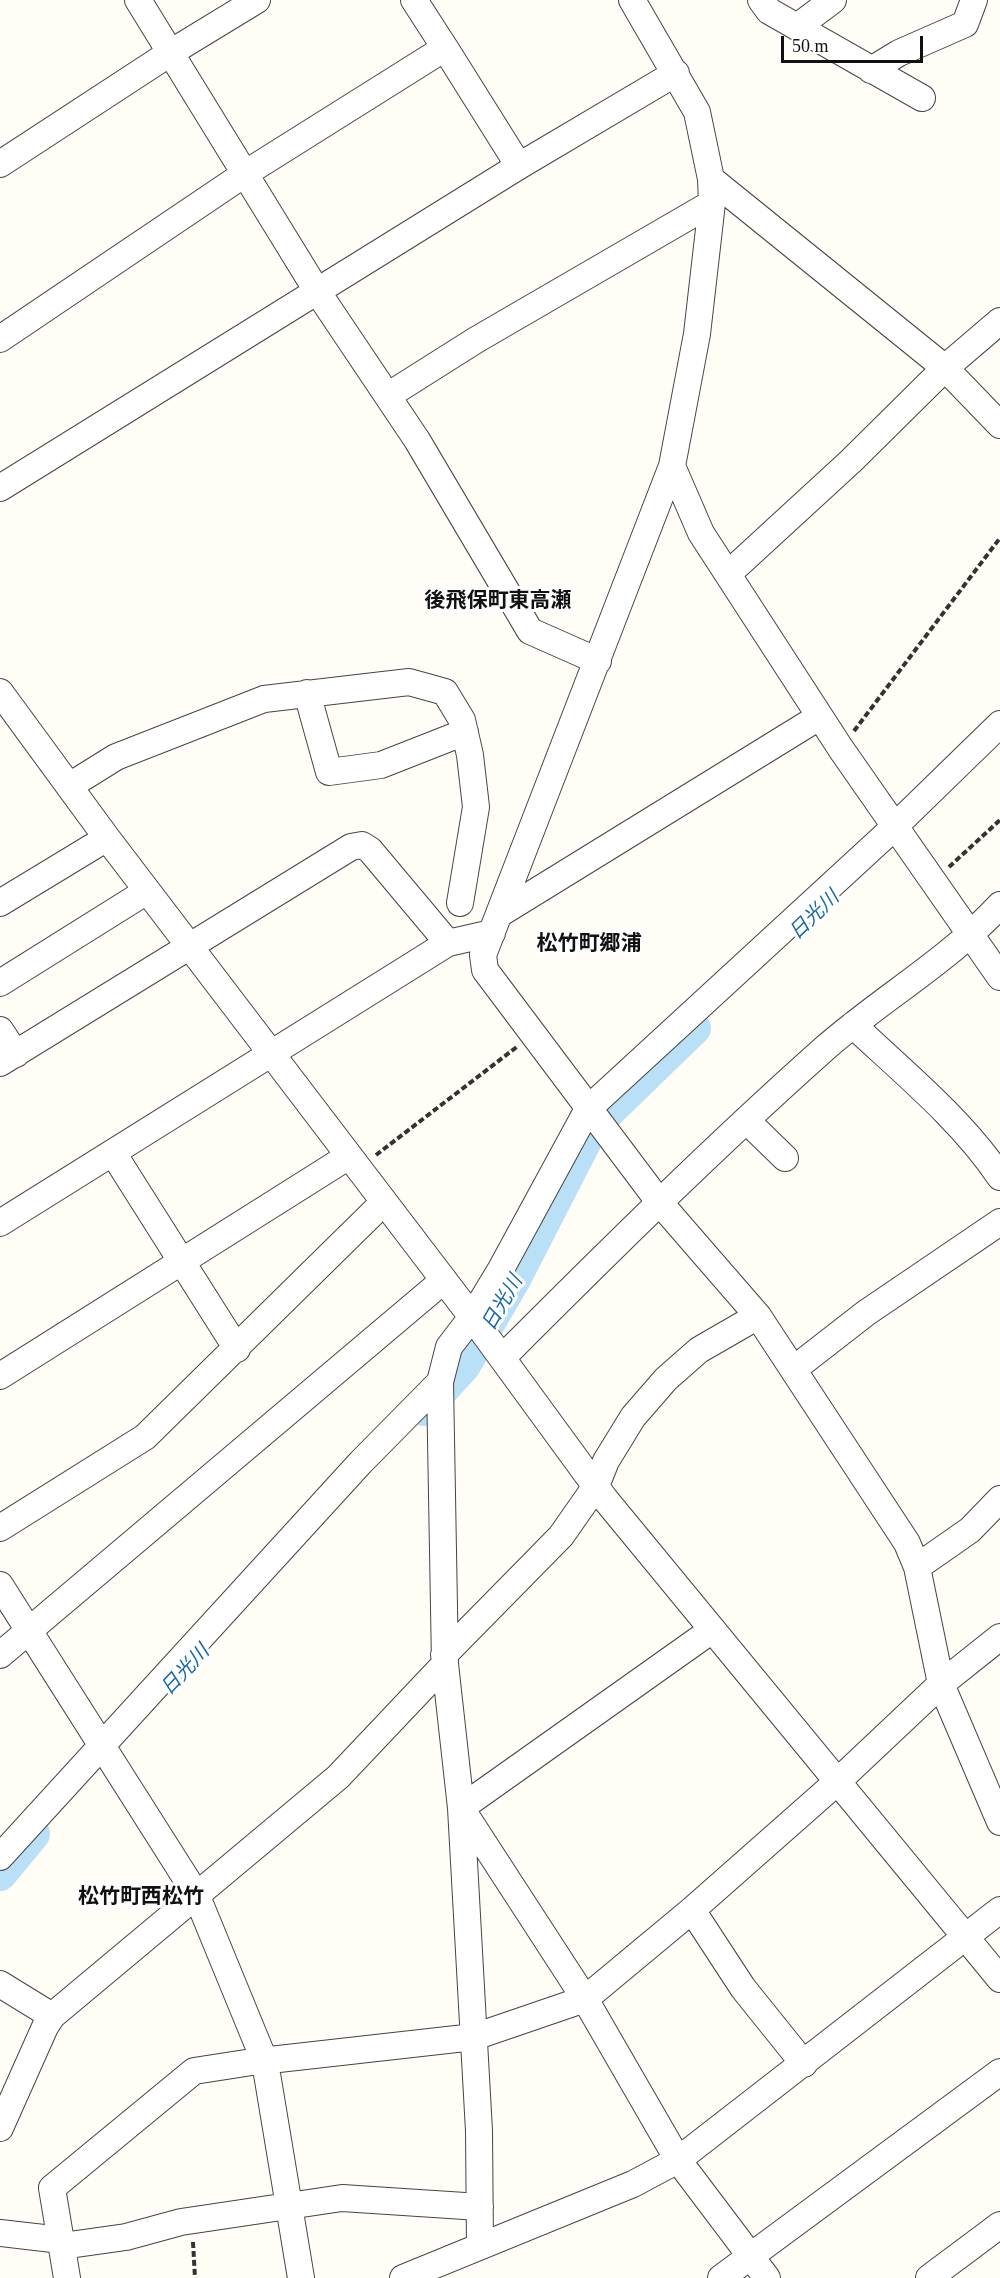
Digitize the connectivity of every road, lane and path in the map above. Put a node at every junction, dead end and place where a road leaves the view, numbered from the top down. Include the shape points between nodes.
1 (138, 0) edge
2 (257, 0) edge
3 (414, 0) edge
4 (761, 0) edge
5 (833, 0) edge
6 (974, 0) edge
7 (635, 1) edge
8 (797, 27) junction
9 (445, 48) junction
10 (170, 53) junction
11 (870, 70) junction
12 (676, 73) junction
13 (922, 98) dead end
14 (0, 164) edge
15 (519, 166) junction
16 (246, 173) junction
17 (712, 191) junction
18 (317, 291) junction
19 (1000, 321) edge
20 (0, 339) edge
21 (945, 368) junction
22 (389, 395) junction
23 (1000, 424) edge
24 (672, 466) junction
25 (0, 488) edge
26 (1000, 538) edge
27 (728, 574) junction
28 (598, 661) junction
29 (0, 692) edge
30 (307, 693) junction
31 (819, 717) junction
32 (1000, 724) edge
33 (465, 732) junction
34 (840, 749) junction
35 (70, 785) junction
36 (1000, 820) edge
37 (897, 831) junction
38 (107, 838) junction
39 (933, 882) junction
40 (147, 891) junction
41 (0, 903) edge
42 (460, 903) dead end
43 (1000, 905) edge
44 (496, 923) junction
45 (971, 936) junction
46 (448, 943) junction
47 (189, 946) junction
48 (1000, 977) edge
49 (0, 983) edge
50 (853, 1025) junction
51 (0, 1030) edge
52 (533, 1035) junction
53 (272, 1055) junction
54 (8, 1059) edge
55 (594, 1117) junction
56 (747, 1121) junction
57 (113, 1153) junction
58 (785, 1158) dead end
59 (354, 1162) junction
60 (1000, 1177) edge
61 (384, 1202) junction
62 (660, 1203) junction
63 (1000, 1221) edge
64 (0, 1223) edge
65 (182, 1261) junction
66 (444, 1280) junction
67 (758, 1316) junction
68 (479, 1326) junction
69 (237, 1349) junction
70 (502, 1358) junction
71 (795, 1369) junction
72 (0, 1376) edge
73 (440, 1388) junction
74 (596, 1486) junction
75 (1000, 1498) edge
76 (0, 1528) edge
77 (917, 1567) junction
78 (0, 1585) edge
79 (712, 1630) junction
80 (29, 1631) junction
81 (1000, 1637) edge
82 (0, 1655) edge
83 (444, 1660) junction
84 (941, 1684) junction
85 (106, 1751) junction
86 (837, 1782) junction
87 (461, 1808) junction
88 (1000, 1822) edge
89 (0, 1857) edge
90 (196, 1894) junction
91 (692, 1910) junction
92 (1000, 1910) edge
93 (966, 1938) junction
94 (1000, 1978) edge
95 (0, 1984) edge
96 (585, 1999) junction
97 (52, 2016) junction
98 (474, 2037) junction
99 (265, 2062) junction
100 (804, 2064) junction
101 (1000, 2072) edge
102 (0, 2128) edge
103 (678, 2160) junction
104 (480, 2206) junction
105 (289, 2207) junction
106 (191, 2220) junction
107 (1000, 2225) edge
108 (0, 2234) edge
109 (62, 2243) junction
110 (480, 2246) junction
111 (752, 2256) junction
112 (442, 2270) edge
113 (67, 2278) edge
114 (195, 2278) edge
115 (301, 2278) edge
116 (403, 2278) edge
117 (721, 2278) edge
118 (767, 2278) edge
119 (929, 2278) edge

1 - 10 street
2 - 10 street
3 - 9 street
4 - 8 street via 770,11
5 - 8 street
6 - 11 street via 965,24 899,52
7 - 12 street
8 - 11 street
9 - 15 street
9 - 16 street
10 - 14 street
10 - 16 street
11 - 13 street
12 - 15 street
12 - 17 street via 697,112
15 - 18 street
16 - 18 street
16 - 20 street
17 - 21 street
17 - 22 street
17 - 24 street via 697,334
18 - 22 street
18 - 25 street
19 - 21 street
21 - 23 street
21 - 27 street via 852,461
22 - 28 street via 530,631
24 - 27 street via 702,533
24 - 28 street
26 - 34 path
27 - 31 street
28 - 44 street
29 - 35 street
30 - 33 street via 409,682 445,692
30 - 33 street via 329,772 381,765
30 - 35 street via 264,699 186,728 116,757
31 - 34 street
31 - 44 street
32 - 37 street
33 - 42 street via 476,807
34 - 37 street
35 - 38 street
36 - 39 path
37 - 39 street
37 - 55 street
38 - 40 street
38 - 41 street
39 - 45 street
40 - 47 street
40 - 49 street
43 - 45 street
44 - 46 street
44 - 52 street via 483,955 485,970
45 - 48 street
45 - 50 street
46 - 47 street via 362,845 351,846
46 - 53 street
47 - 53 street
47 - 54 street
50 - 56 street
50 - 60 street via 928,1095 990,1161
51 - 54 street
52 - 55 street
52 - 59 path
53 - 57 street
53 - 59 street
55 - 62 street
55 - 68 street
56 - 58 street
56 - 62 street
57 - 64 street
57 - 65 street
59 - 61 street
59 - 65 street
61 - 66 street
61 - 69 street
62 - 67 street
62 - 70 street
63 - 71 street via 866,1313
65 - 69 street
65 - 72 street
66 - 68 street
66 - 80 street
67 - 71 street
67 - 74 street via 699,1350 666,1379 633,1417 606,1461
68 - 70 street
68 - 73 street via 449,1347
69 - 76 street via 145,1437
70 - 74 street
71 - 77 street via 907,1543
73 - 83 street
73 - 85 street via 361,1462
74 - 79 street
74 - 83 street via 561,1536
75 - 77 street via 970,1530
77 - 84 street
78 - 80 street
79 - 86 street
79 - 87 street
80 - 82 street
80 - 85 street
81 - 84 street
83 - 87 street
83 - 90 street via 338,1777
84 - 86 street
84 - 88 street
85 - 89 street
85 - 90 street
86 - 91 street
86 - 93 street
87 - 96 street
87 - 98 street
90 - 97 street
90 - 99 street
91 - 96 street
91 - 100 street via 743,1988
92 - 93 street
93 - 94 street
93 - 100 street
95 - 97 street
96 - 98 street
96 - 103 street
97 - 102 street
98 - 99 street
98 - 104 street
99 - 105 street
99 - 109 street via 194,2071 52,2188
100 - 103 street
101 - 111 street
103 - 110 street via 633,2184
103 - 111 street
104 - 105 street via 357,2198
104 - 110 street
105 - 106 street
105 - 115 street
106 - 109 street via 126,2237
106 - 114 path
107 - 119 street
108 - 109 street
109 - 113 street
110 - 112 street
111 - 117 street
111 - 118 street
112 - 116 street

